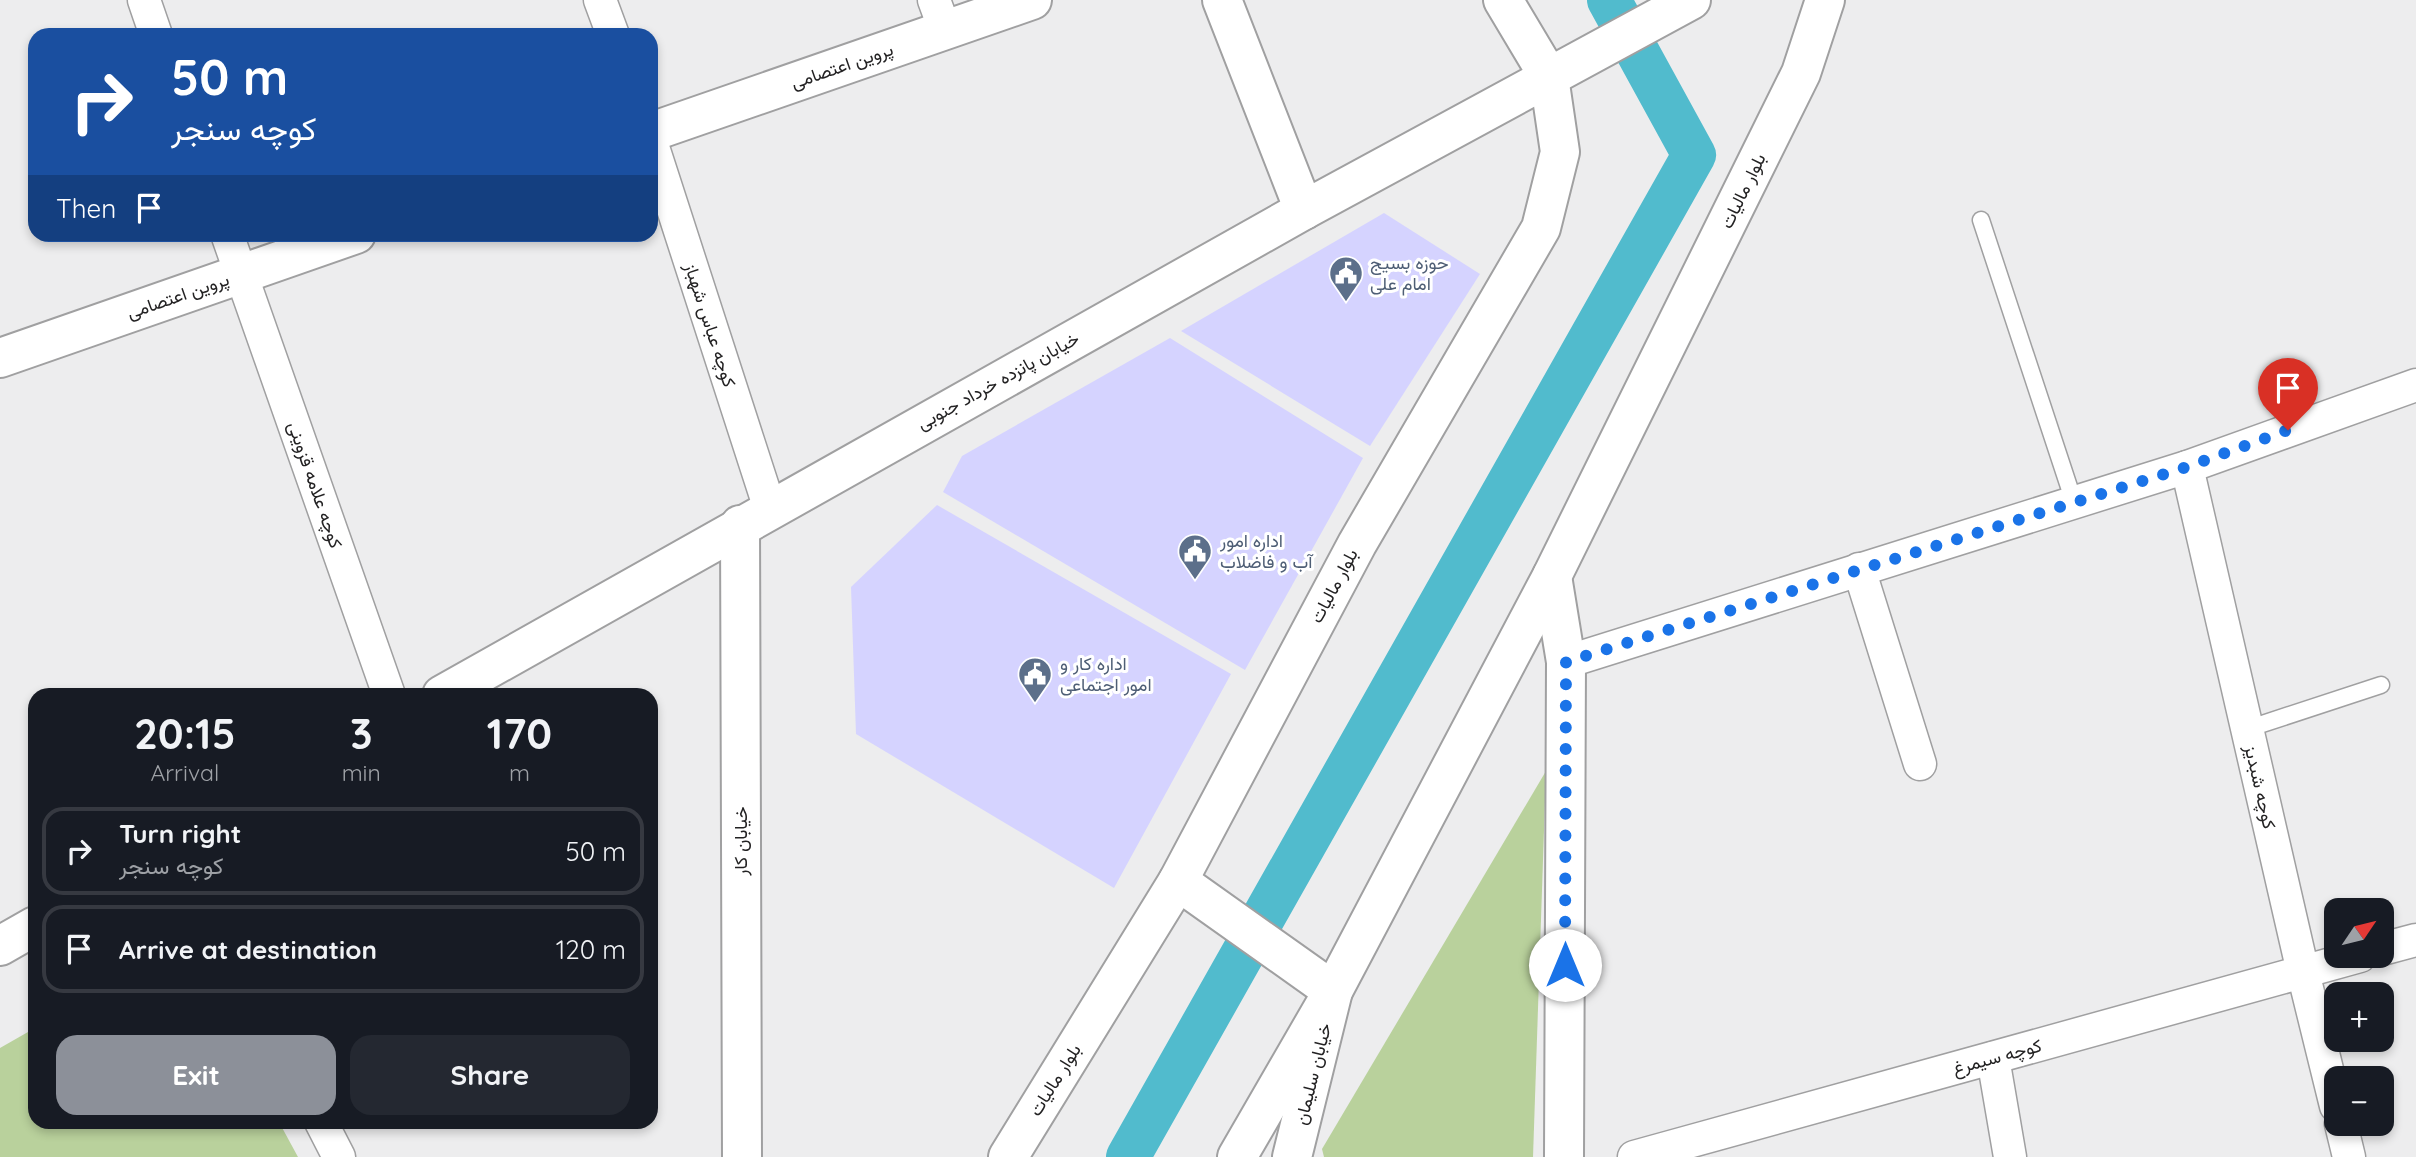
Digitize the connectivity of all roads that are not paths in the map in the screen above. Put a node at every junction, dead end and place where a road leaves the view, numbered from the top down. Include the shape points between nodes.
1 (144, 0) edge
2 (600, 0) edge
3 (1032, 0) edge
4 (1222, 0) edge
5 (1503, 0) edge
6 (1825, 0) edge
7 (1681, 6) edge
8 (940, 15) edge
9 (154, 28) edge
10 (610, 28) edge
11 (1553, 74) junction
12 (658, 129) edge
13 (658, 166) edge
14 (1304, 210) junction
15 (1981, 220) dead end
16 (230, 242) edge
17 (334, 242) edge
18 (241, 275) junction
19 (0, 358) edge
20 (2416, 385) edge
21 (2187, 467) junction
22 (2074, 502) junction
23 (755, 517) junction
24 (1860, 569) junction
25 (1552, 576) junction
26 (1566, 662) junction
27 (2381, 685) dead end
28 (387, 688) edge
29 (454, 688) edge
30 (2246, 729) junction
31 (1920, 764) dead end
32 (1178, 881) junction
33 (28, 930) edge
34 (2416, 940) edge
35 (0, 946) edge
36 (2394, 946) edge
37 (2324, 966) edge
38 (2303, 972) junction
39 (1334, 991) junction
40 (1993, 1058) junction
41 (2326, 1066) edge
42 (325, 1129) edge
43 (2344, 1136) edge
44 (339, 1157) edge
45 (742, 1157) edge
46 (1008, 1157) edge
47 (1237, 1157) edge
48 (1293, 1157) edge
49 (1564, 1157) edge
50 (1634, 1157) edge
51 (2010, 1157) edge
52 (2349, 1157) edge

1 - 9 street
2 - 10 street
3 - 8 street, پروین اعتصامی
4 - 14 street
5 - 11 street, بلوار مالیات
6 - 25 street, بلوار مالیات via 1801,73
7 - 11 street, خیابان پانزده خرداد جنوبی
8 - 12 street, پروین اعتصامی
11 - 14 street, خیابان پانزده خرداد جنوبی
11 - 32 street, بلوار مالیات via 1560,152 1541,228 1357,544
13 - 23 street, کوچه عباس شهباز
14 - 23 street, خیابان پانزده خرداد جنوبی
15 - 22 lane
16 - 18 street, کوچه علامه قزوینی
17 - 18 street, پروین اعتصامی
18 - 19 street, پروین اعتصامی
18 - 28 street, کوچه علامه قزوینی
20 - 21 street
21 - 22 street
21 - 30 street, کوچه شبدیز
22 - 24 street
23 - 29 street, خیابان پانزده خرداد جنوبی
23 - 45 street, خیابان کار
24 - 26 street
24 - 31 street
25 - 26 street
25 - 39 street, بلوار مالیات
26 - 49 street
27 - 30 lane
30 - 38 street, کوچه شبدیز
32 - 39 street
32 - 46 street, بلوار مالیات
33 - 35 street
34 - 36 street
37 - 38 street, کوچه سیمرغ
38 - 40 street, کوچه سیمرغ
38 - 41 street, کوچه شبدیز
39 - 47 street, بلوار مالیات
39 - 48 street, خیابان سلیمان
40 - 50 street, کوچه سیمرغ
40 - 51 street
42 - 44 street
43 - 52 street

